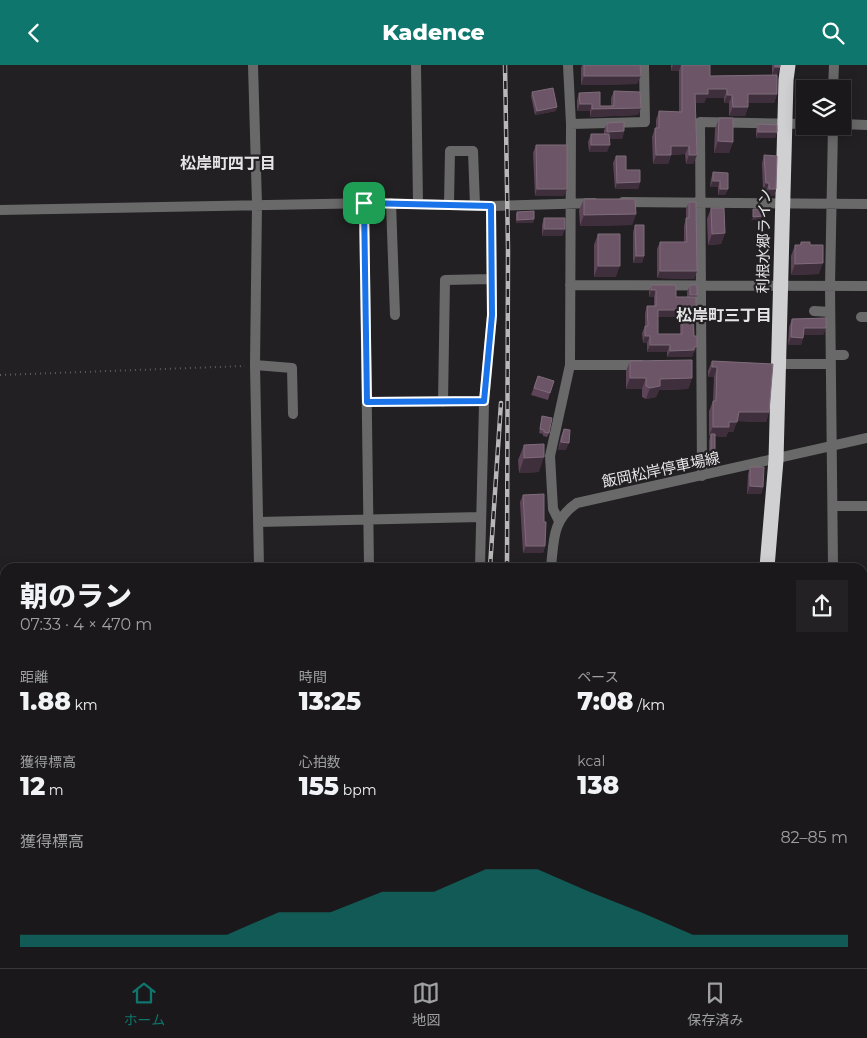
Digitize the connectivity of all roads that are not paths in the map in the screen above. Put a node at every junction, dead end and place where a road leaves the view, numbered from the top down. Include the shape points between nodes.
1 (253, 65) edge
2 (416, 65) edge
3 (568, 65) edge
4 (644, 65) edge
5 (788, 65) edge
6 (834, 65) edge
7 (833, 80) edge
8 (571, 123) junction
9 (785, 124) junction
10 (796, 124) edge
11 (851, 125) edge
12 (867, 125) edge
13 (833, 135) edge
14 (700, 202) junction
15 (364, 203) junction
16 (391, 203) junction
17 (571, 203) junction
18 (783, 203) junction
19 (257, 204) junction
20 (418, 204) junction
21 (450, 204) junction
22 (831, 204) junction
23 (867, 204) edge
24 (475, 205) junction
25 (491, 206) junction
26 (0, 211) edge
27 (491, 279) junction
28 (570, 285) junction
29 (700, 286) junction
30 (781, 286) junction
31 (830, 286) junction
32 (867, 286) edge
33 (814, 311) dead end
34 (830, 312) junction
35 (395, 315) dead end
36 (844, 355) dead end
37 (831, 360) junction
38 (255, 365) junction
39 (570, 365) junction
40 (654, 365) edge
41 (776, 366) junction
42 (444, 401) junction
43 (484, 401) junction
44 (367, 402) junction
45 (293, 413) dead end
46 (867, 438) edge
47 (830, 447) junction
48 (776, 460) junction
49 (702, 477) junction
50 (834, 506) junction
51 (867, 506) edge
52 (481, 517) junction
53 (368, 520) junction
54 (559, 521) junction
55 (258, 522) junction
56 (259, 563) edge
57 (369, 563) edge
58 (480, 563) edge
59 (551, 563) edge
60 (767, 563) edge
61 (833, 563) edge

1 - 19 street
2 - 20 street
3 - 8 street
4 - 8 street via 645,122
5 - 9 highway, 利根水郷ライン
6 - 7 street
8 - 17 street
9 - 10 street
9 - 14 street via 700,122
9 - 18 highway, 利根水郷ライン
11 - 12 street
13 - 22 street
14 - 17 street
14 - 18 street
14 - 29 street
15 - 16 street
15 - 19 street
15 - 44 street
16 - 20 street
16 - 35 street
17 - 25 street
17 - 28 street
18 - 22 street
18 - 30 highway, 利根水郷ライン
19 - 26 street
19 - 38 street
20 - 21 street
21 - 24 street
21 - 24 street via 450,151 473,151
22 - 23 street
22 - 31 street
24 - 25 street
25 - 27 street
27 - 42 street via 446,280
27 - 43 street via 492,315
28 - 29 street
28 - 39 street
29 - 30 street
29 - 49 street
30 - 31 street
30 - 41 highway, 利根水郷ライン
31 - 32 street
31 - 34 street
33 - 34 street
34 - 37 street
36 - 37 street
37 - 41 street
37 - 47 street
38 - 45 street via 292,368
38 - 55 street
39 - 40 street
39 - 54 street via 550,456 553,509
41 - 48 highway, 利根水郷ライン
42 - 43 street
42 - 44 street
43 - 52 street
44 - 53 street
46 - 47 street, 飯岡松岸停車場線
47 - 48 street, 飯岡松岸停車場線
47 - 50 street
48 - 49 street, 飯岡松岸停車場線
48 - 60 highway, 利根水郷ライン
49 - 54 street, 飯岡松岸停車場線 via 577,503
50 - 51 street
50 - 61 street
52 - 53 street
52 - 58 street
53 - 55 street
53 - 57 street
54 - 59 street
55 - 56 street

